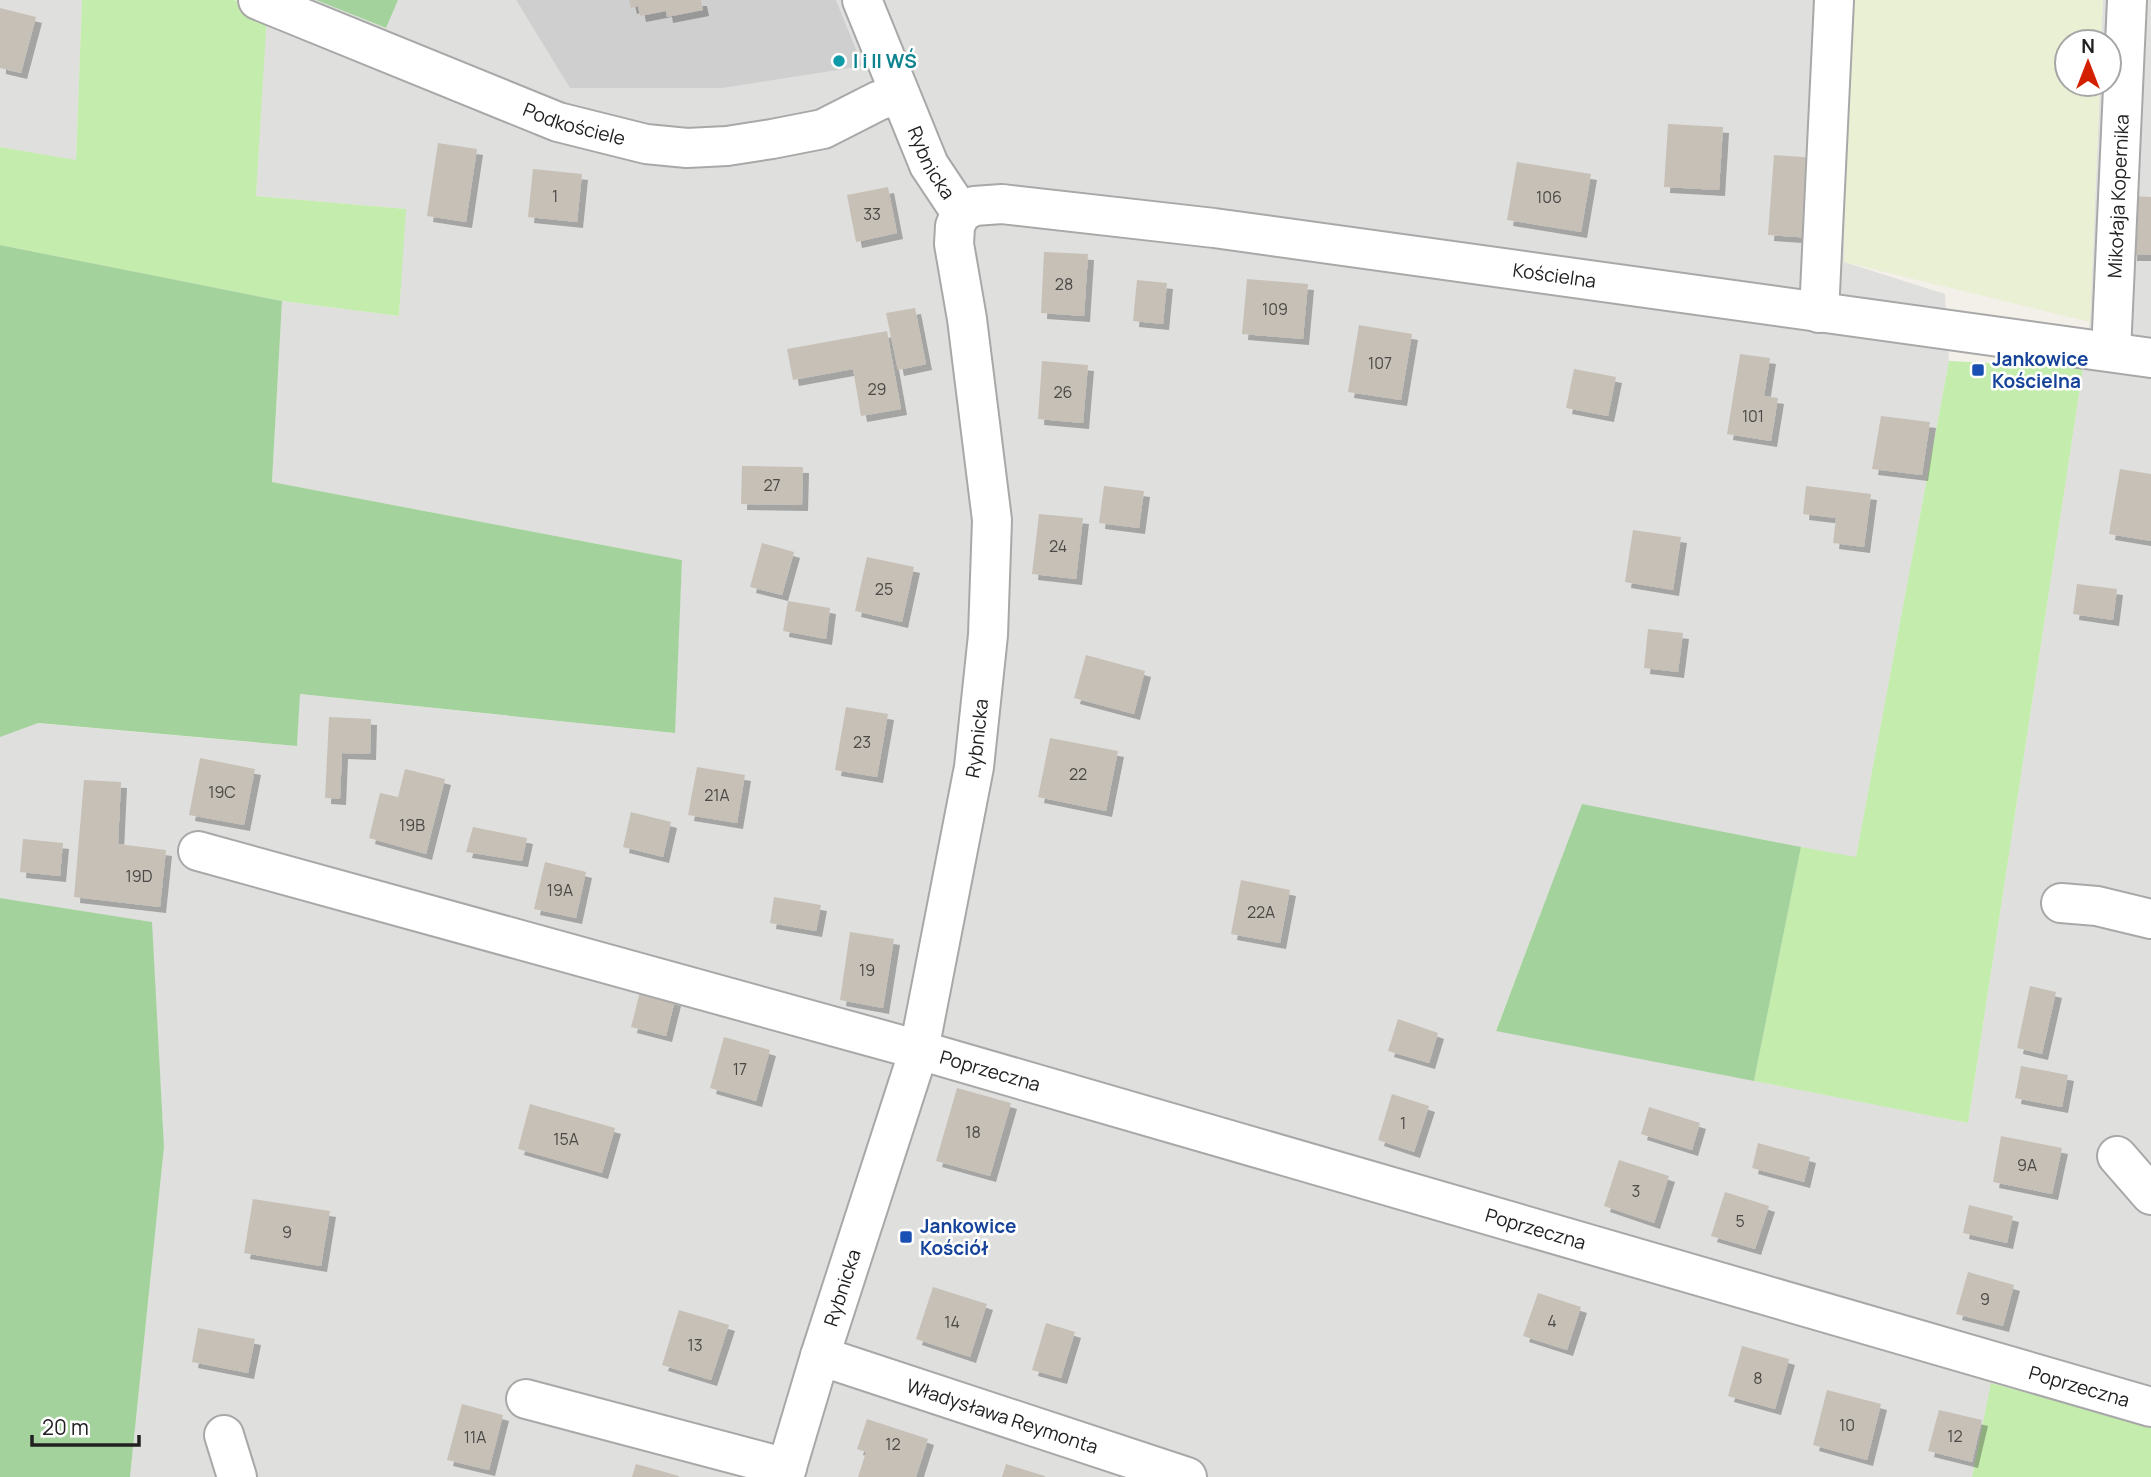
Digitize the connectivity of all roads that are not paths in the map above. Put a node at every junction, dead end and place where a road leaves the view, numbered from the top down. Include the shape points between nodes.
1 (258, 0) edge
2 (862, 0) edge
3 (1834, 0) edge
4 (2127, 0) edge
5 (899, 94) junction
6 (961, 213) junction
7 (1819, 313) junction
8 (2111, 352) junction
9 (2151, 358) edge
10 (198, 851) dead end
11 (2061, 903) dead end
12 (2151, 919) edge
13 (919, 1050) junction
14 (2117, 1156) dead end
15 (2151, 1195) edge
16 (820, 1356) junction
17 (526, 1399) dead end
18 (2151, 1407) edge
19 (224, 1435) dead end
20 (785, 1472) edge
21 (237, 1477) edge
22 (1187, 1477) edge

1 - 5 street, Podkościele via 558,121 646,144 727,146 785,137 823,129
2 - 5 street, Rybnicka
3 - 7 street
4 - 8 street, Mikołaja Kopernika
5 - 6 street, Rybnicka via 929,165
6 - 7 street, Kościelna via 974,206 1002,204 1214,228
6 - 13 street, Rybnicka via 954,244 992,520 988,635 974,766
7 - 8 street, Kościelna
8 - 9 street, Kościelna
10 - 13 street, Poprzeczna
11 - 12 street via 2098,906
13 - 16 street, Rybnicka
13 - 18 street, Poprzeczna
14 - 15 street
16 - 20 street, Rybnicka
16 - 22 street, Władysława Reymonta
17 - 20 street
19 - 21 street

